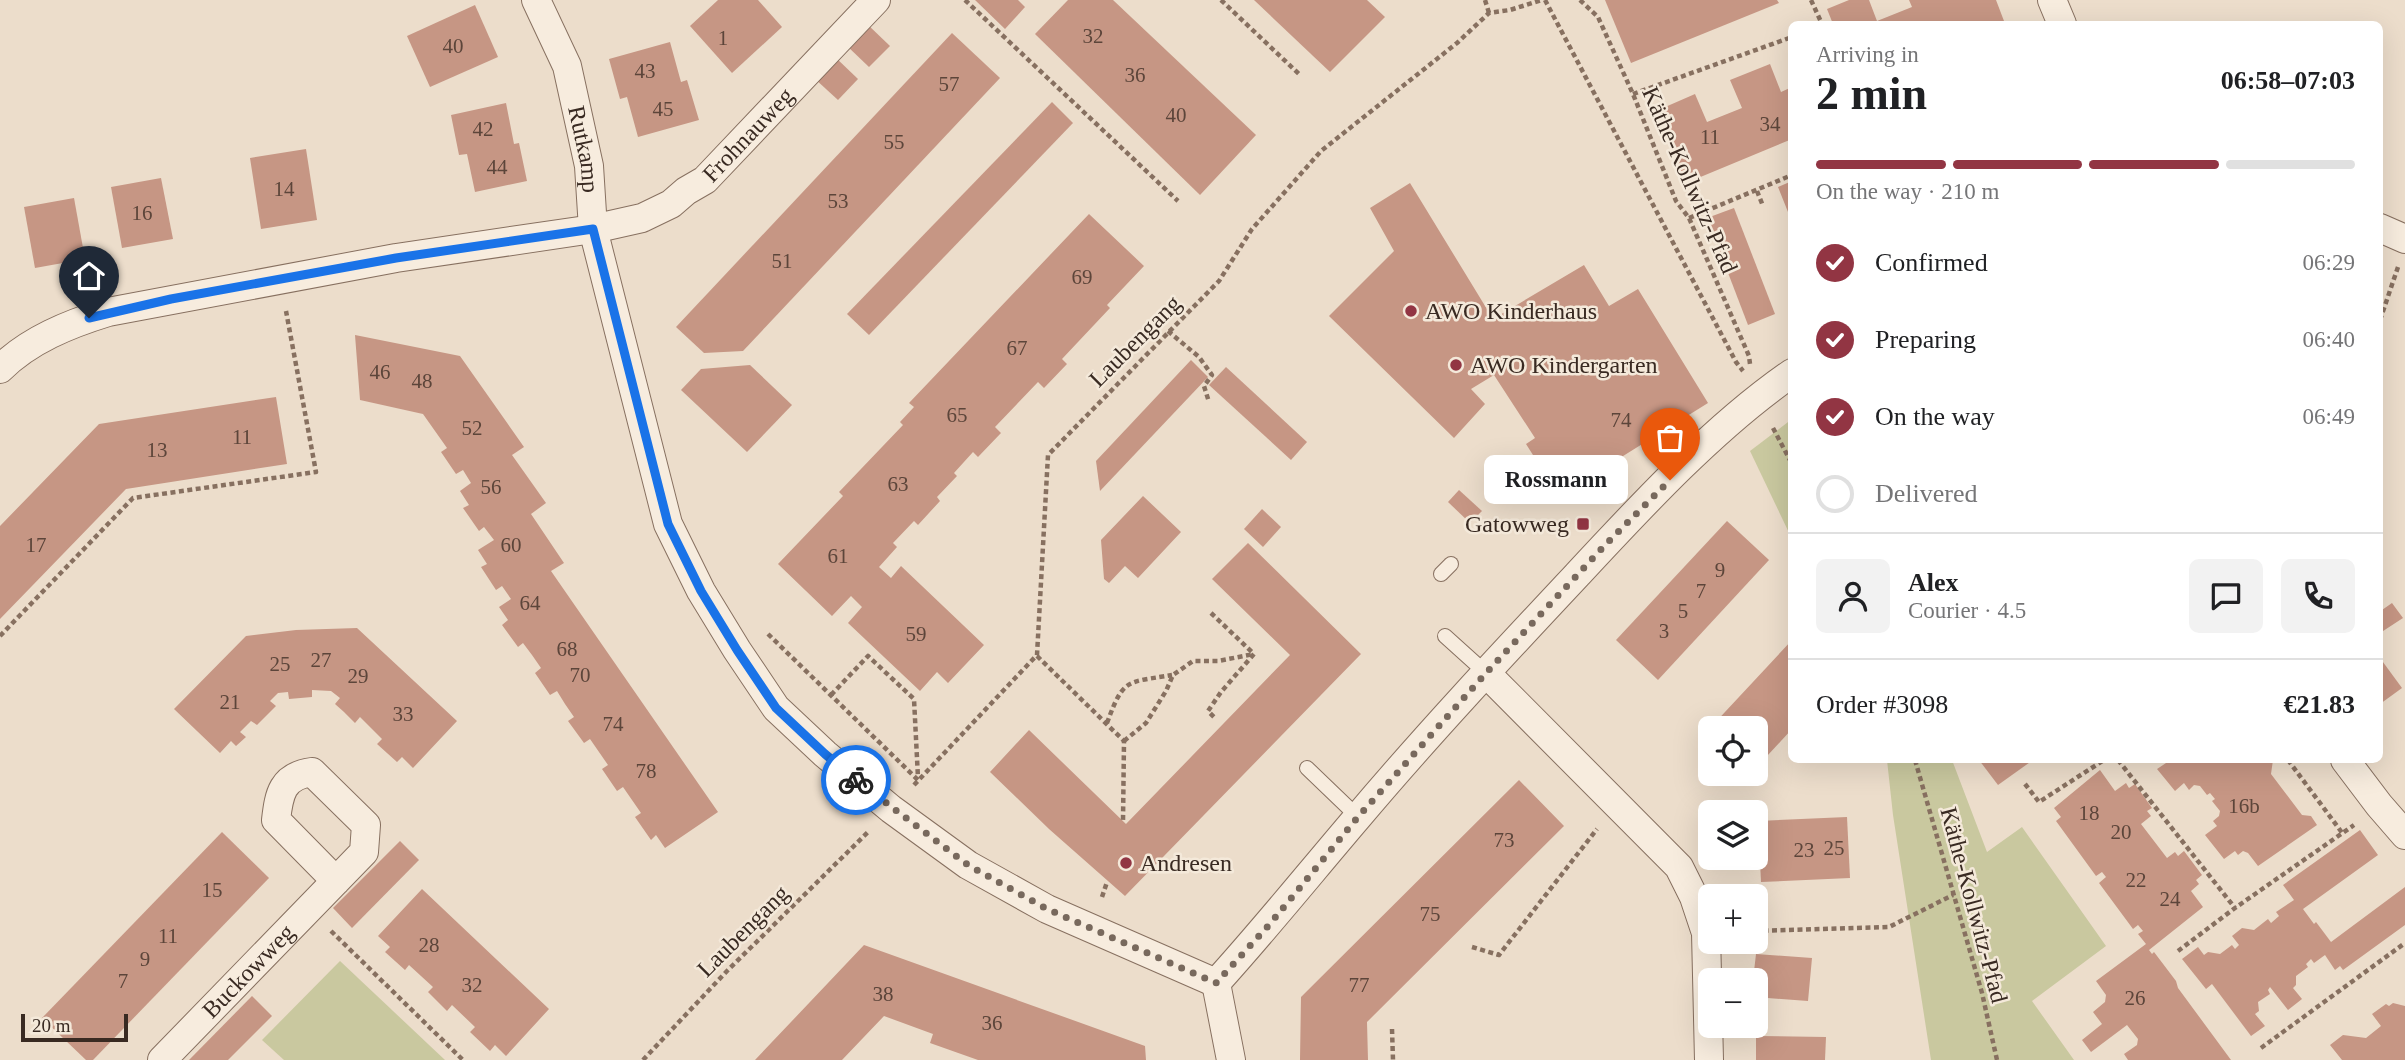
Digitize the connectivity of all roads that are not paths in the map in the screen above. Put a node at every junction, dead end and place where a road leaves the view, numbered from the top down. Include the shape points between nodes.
1 (537, 0) edge
2 (876, 0) edge
3 (2052, 0) edge
4 (2061, 21) edge
5 (593, 229) junction
6 (2383, 231) edge
7 (2403, 249) edge
8 (0, 369) edge
9 (1788, 376) edge
10 (1445, 636) dead end
11 (1486, 673) junction
12 (2347, 763) edge
13 (1307, 768) dead end
14 (1358, 817) junction
15 (2405, 835) edge
16 (336, 881) dead end
17 (1216, 983) junction
18 (162, 1060) edge
19 (1231, 1060) edge
20 (1709, 1060) edge

1 - 5 street, Rutkamp via 567,66 589,166
2 - 5 street, Frohnauweg via 705,180 642,218
3 - 4 street
5 - 8 street, Frohnauweg via 396,258 108,312 69,323
5 - 17 street, Rutkamp via 668,524 701,591 776,708 891,809 968,865 1047,909
6 - 7 street
9 - 11 street via 1758,396 1686,464
10 - 11 lane
11 - 14 street
11 - 20 street via 1679,867 1706,933
12 - 15 street
13 - 14 lane
14 - 17 street
16 - 18 street, Buckowweg
17 - 19 street

